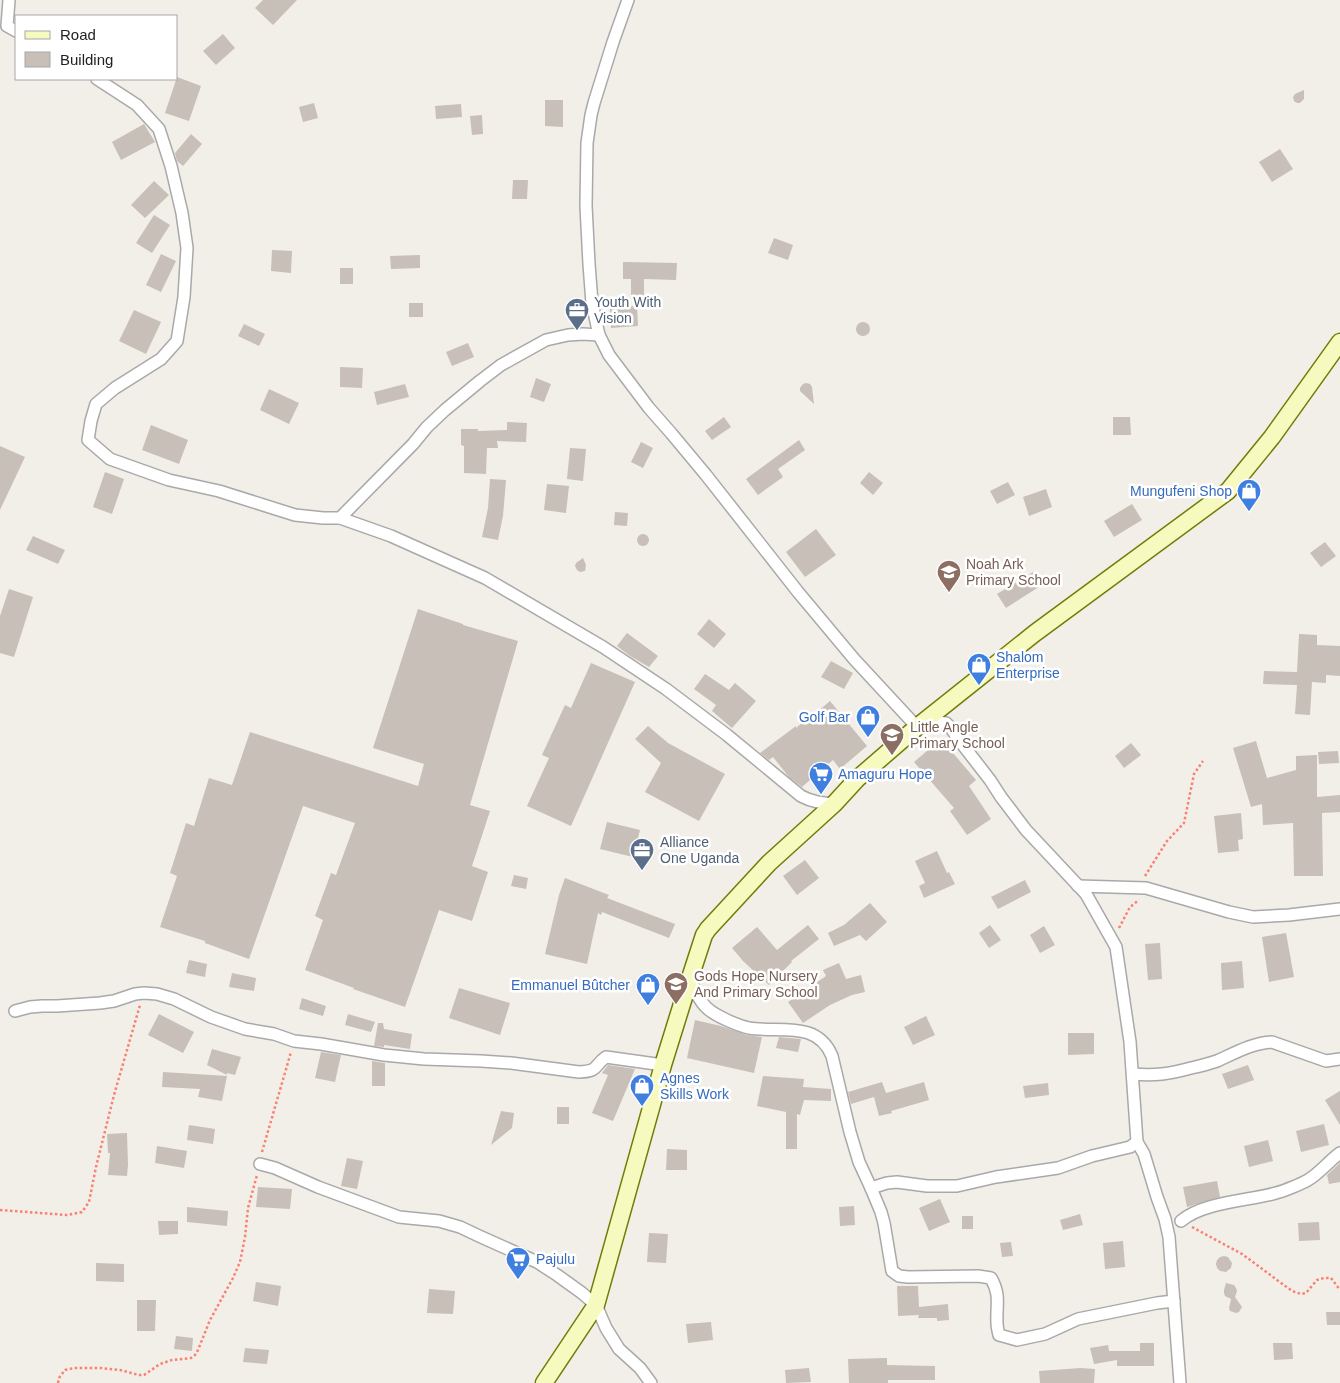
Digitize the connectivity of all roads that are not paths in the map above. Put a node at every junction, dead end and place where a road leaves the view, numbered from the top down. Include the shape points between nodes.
1 (9, 0) edge
2 (628, 0) edge
3 (15, 30) edge
4 (98, 80) edge
5 (599, 335) junction
6 (1340, 342) edge
7 (340, 518) junction
8 (917, 727) junction
9 (834, 804) junction
10 (1078, 886) junction
11 (1340, 909) edge
12 (690, 978) junction
13 (15, 1011) dead end
14 (1340, 1059) edge
15 (663, 1065) junction
16 (1133, 1074) junction
17 (1137, 1142) junction
18 (1340, 1153) edge
19 (260, 1164) road end
20 (871, 1188) junction
21 (1181, 1220) road end
22 (1174, 1302) junction
23 (596, 1305) junction
24 (544, 1383) edge
25 (651, 1383) edge
26 (1180, 1383) edge

1 - 3 street via 8,26
2 - 5 street via 594,103 588,143 586,206 589,264
4 - 7 street via 137,105 159,129 171,166 187,248 178,341 160,359 96,404 88,440 110,459 169,480 218,491 295,515
5 - 7 street via 568,335 546,340 501,365 428,426
5 - 8 street via 649,408 798,592 854,660
6 - 8 street via 1272,437 1228,491 1035,633
7 - 9 street via 391,536 485,578 652,678 801,796
8 - 9 street
8 - 10 street via 946,723 1021,823
9 - 12 street via 769,863 708,929
10 - 11 street via 1141,888 1253,917
10 - 16 street via 1086,894 1116,947
12 - 15 street
12 - 20 street via 708,1010 740,1026 806,1032 823,1042 832,1056 850,1132
13 - 15 street via 36,1006 100,1003 144,993 157,994 245,1029 294,1041 384,1055 511,1063 579,1072 595,1069 606,1057
14 - 16 street via 1326,1061 1272,1042 1263,1042 1180,1072
15 - 23 street
16 - 17 street
17 - 20 street via 1130,1147 1058,1168 957,1186 897,1182
17 - 22 street via 1165,1219
18 - 21 street via 1298,1185 1277,1193 1203,1209
19 - 23 street via 399,1217 460,1226 537,1262
20 - 22 street via 884,1223 892,1271 908,1277 991,1278 997,1287 999,1335 1017,1340 1045,1334 1078,1319
22 - 26 street
23 - 24 street
23 - 25 street via 619,1348

